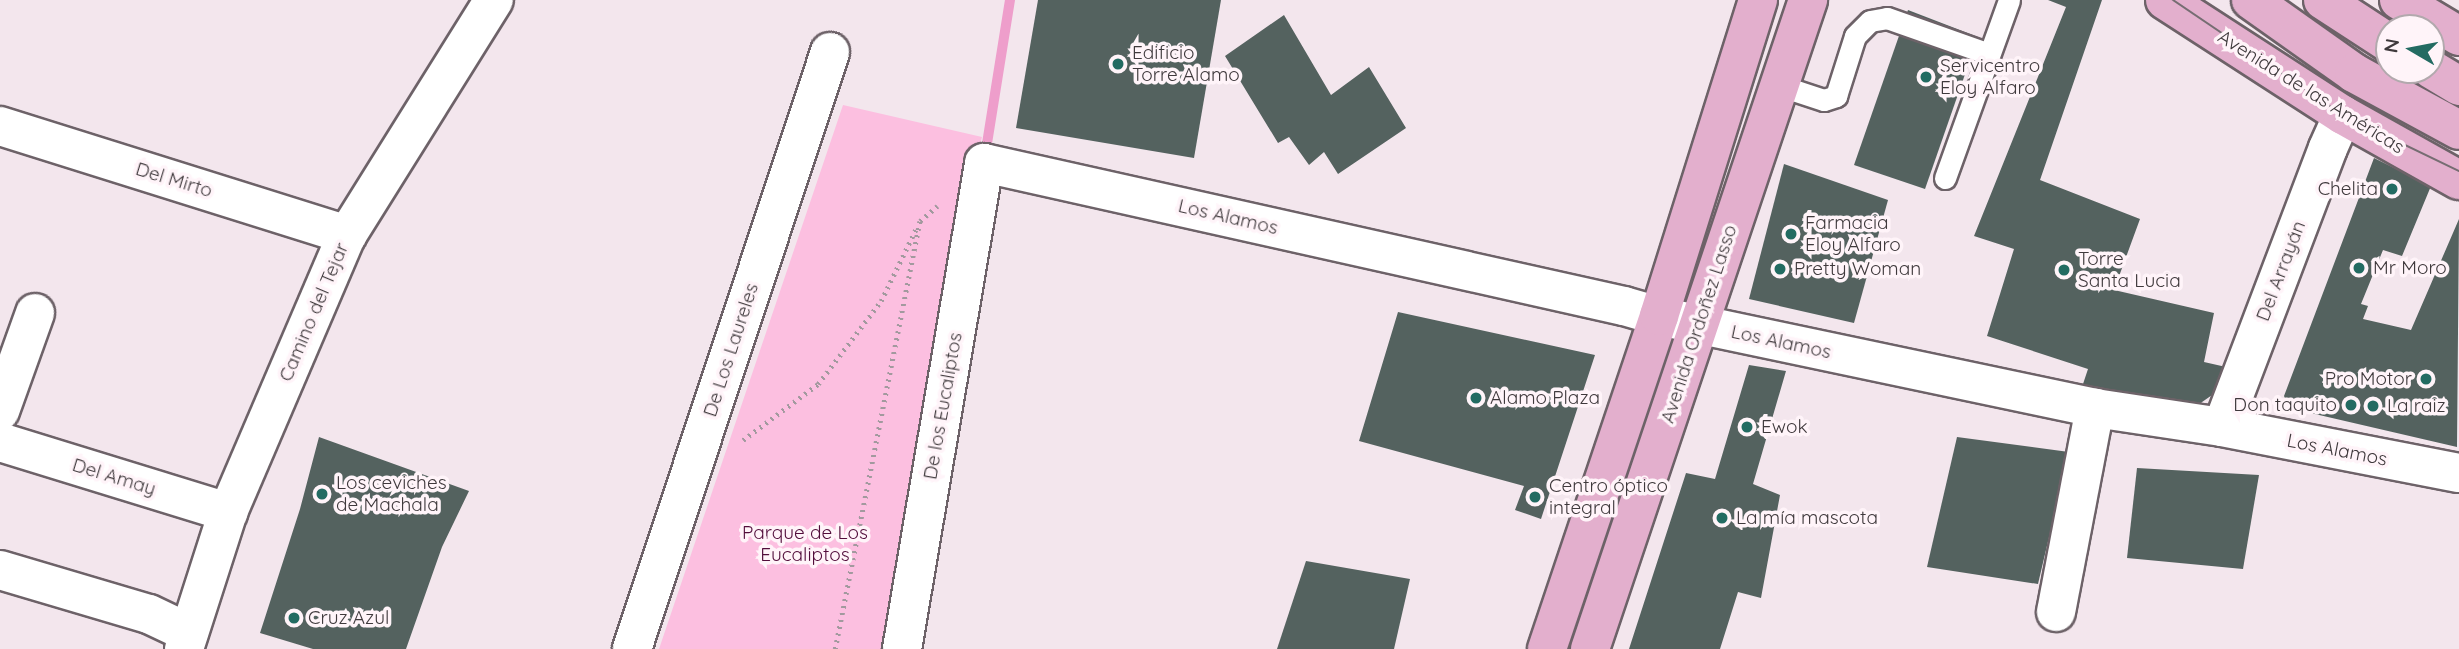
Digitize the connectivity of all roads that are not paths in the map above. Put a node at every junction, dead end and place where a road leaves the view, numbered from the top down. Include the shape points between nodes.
1 (494, 0) edge
2 (1758, 0) edge
3 (1808, 0) edge
4 (2009, 0) edge
5 (2165, 0) edge
6 (2250, 0) edge
7 (2322, 0) edge
8 (2399, 0) edge
9 (2375, 34) edge
10 (2459, 36) edge
11 (830, 52) dead end
12 (1989, 54) junction
13 (1737, 69) junction
14 (1778, 85) junction
15 (2343, 115) junction
16 (0, 126) edge
17 (2459, 130) edge
18 (984, 163) joint
19 (1945, 178) dead end
20 (2459, 180) edge
21 (347, 235) junction
22 (35, 313) dead end
23 (1659, 316) junction
24 (1699, 325) junction
25 (2095, 408) junction
26 (0, 411) edge
27 (2222, 427) junction
28 (0, 442) edge
29 (2459, 473) edge
30 (228, 512) junction
31 (0, 570) edge
32 (2056, 612) dead end
33 (186, 641) edge
34 (632, 649) edge
35 (902, 649) edge
36 (1547, 649) edge
37 (1590, 649) edge

1 - 21 street, Camino del Tejar
2 - 13 main road, Avenida Ordoñez Lasso
3 - 14 main road, Avenida Ordoñez Lasso
4 - 12 lane
5 - 15 main road, Avenida de las Américas
6 - 17 main road, Avenida de las Américas via 2354,73
7 - 9 main road
8 - 10 main road
11 - 34 street, De Los Laureles
12 - 14 lane via 1887,18 1870,21 1855,36 1836,96 1824,100
12 - 19 lane
13 - 14 main road
13 - 23 main road, Avenida Ordoñez Lasso
14 - 24 main road, Avenida Ordoñez Lasso
15 - 20 main road, Avenida de las Américas
15 - 27 street, Del Arrayán
16 - 21 street, Del Mirto
18 - 23 street, Los Alamos
18 - 35 street, De los Eucaliptos
21 - 30 street, Camino del Tejar
22 - 26 street
23 - 24 street, Los Alamos
23 - 36 main road, Avenida Ordoñez Lasso
24 - 25 street, Los Alamos
24 - 37 main road, Avenida Ordoñez Lasso
25 - 27 street, Los Alamos
25 - 32 street
27 - 29 street, Los Alamos
28 - 30 street, Del Amay
30 - 33 street, Camino del Tejar
31 - 33 street via 149,614

